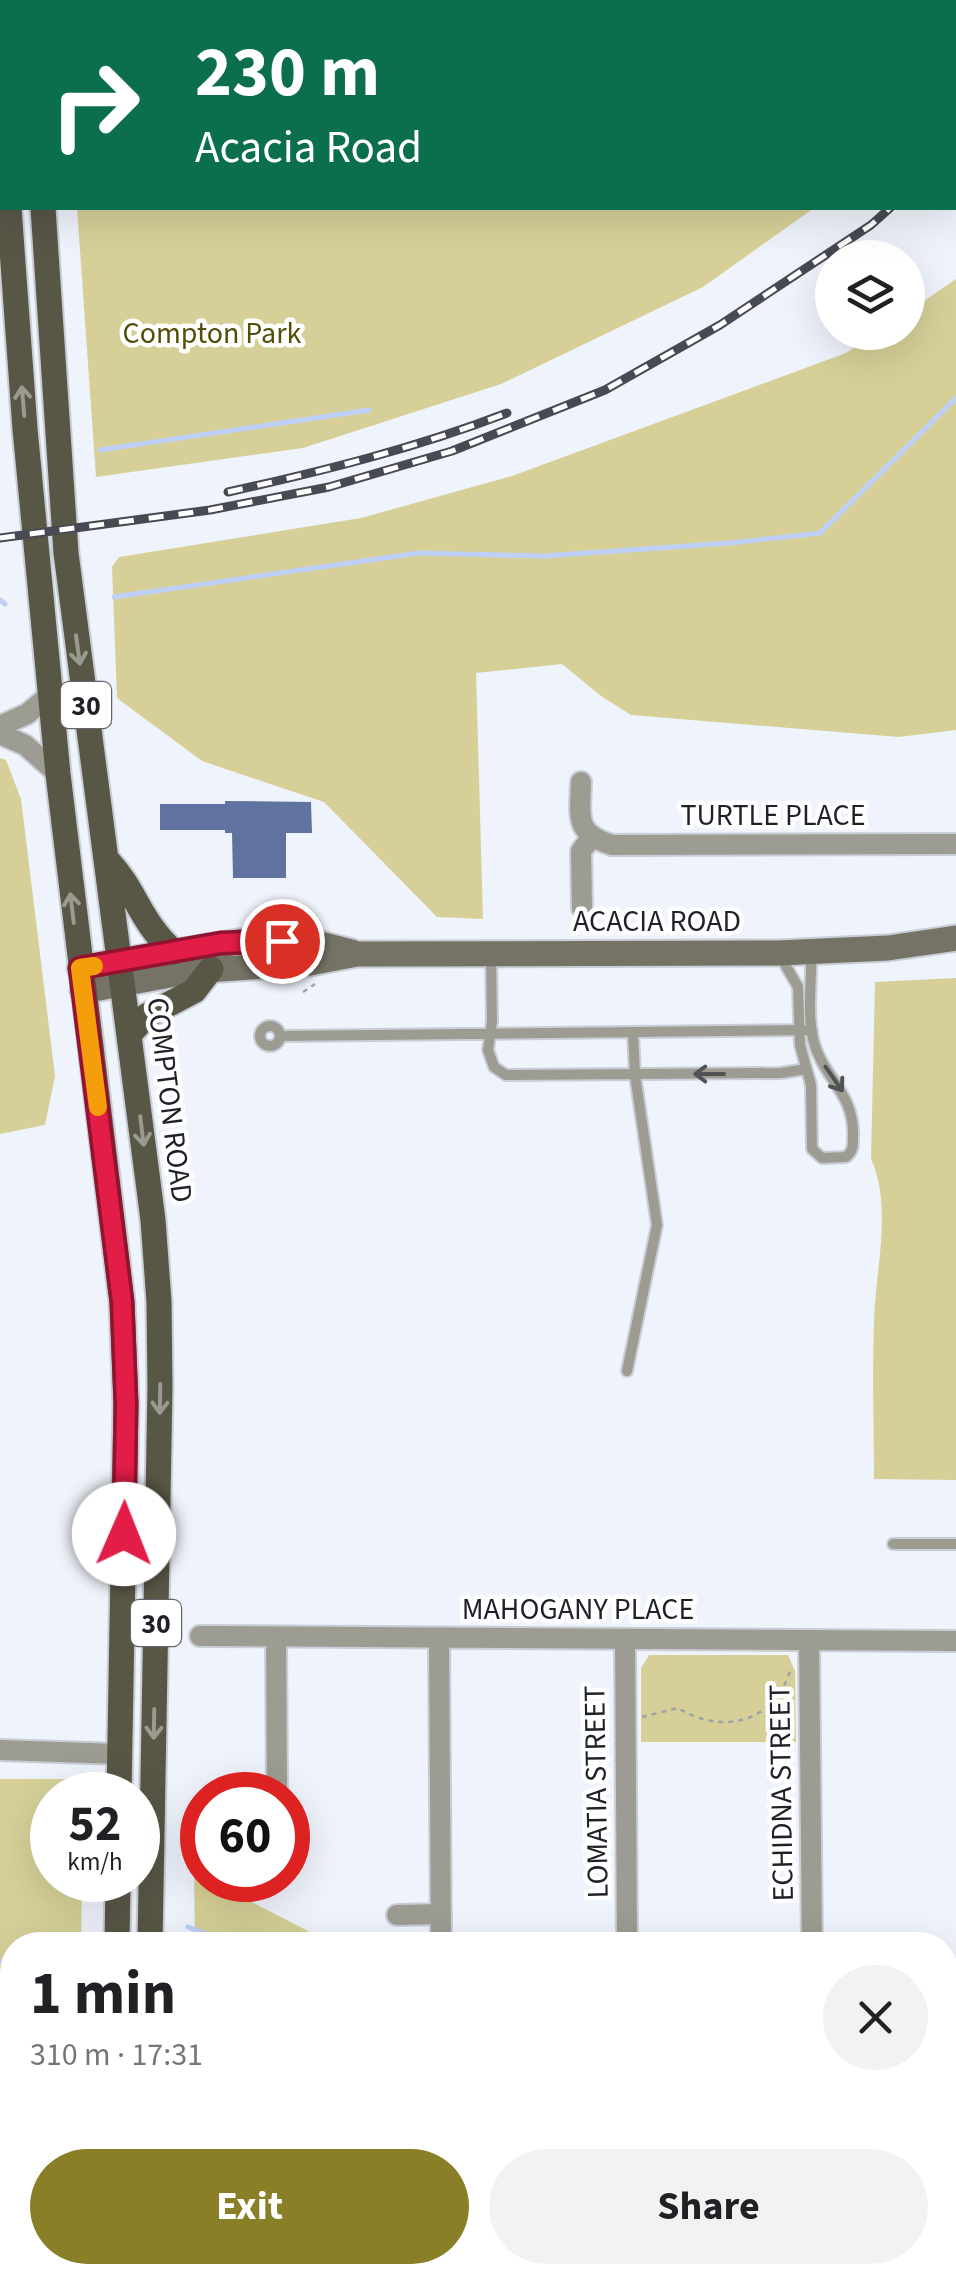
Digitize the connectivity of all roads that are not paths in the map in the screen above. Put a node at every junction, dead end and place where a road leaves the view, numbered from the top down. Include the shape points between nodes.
1 (42, 210) edge
2 (16, 213) edge
3 (50, 695) junction
4 (0, 726) edge
5 (0, 734) edge
6 (58, 774) junction
7 (580, 782) dead end
8 (591, 838) junction
9 (956, 844) edge
10 (105, 858) junction
11 (582, 908) dead end
12 (956, 938) edge
13 (174, 952) junction
14 (490, 952) junction
15 (810, 952) junction
16 (779, 953) junction
17 (357, 954) junction
18 (210, 969) junction
19 (121, 974) junction
20 (82, 980) junction
21 (799, 1030) junction
22 (812, 1030) junction
23 (633, 1033) junction
24 (129, 1035) junction
25 (490, 1035) junction
26 (281, 1036) dead end
27 (806, 1069) junction
28 (635, 1075) junction
29 (626, 1371) dead end
30 (893, 1544) dead end
31 (956, 1544) edge
32 (200, 1636) dead end
33 (276, 1637) junction
34 (439, 1638) junction
35 (625, 1639) junction
36 (809, 1640) junction
37 (956, 1641) edge
38 (0, 1750) edge
39 (120, 1754) junction
40 (120, 1772) edge
41 (277, 1772) edge
42 (118, 1902) edge
43 (441, 1914) junction
44 (397, 1916) dead end
45 (117, 1932) edge
46 (150, 1932) edge
47 (441, 1932) edge
48 (628, 1932) edge
49 (812, 1932) edge

1 -> 10 main road, COMPTON ROAD / 30 via 64,533
3 -> 2 main road, 30
3 - 4 street
3 - 6 main road, 30
5 - 6 street
20 -> 6 main road, 30
7 - 8 street via 580,824
8 - 9 street, TURTLE PLACE via 612,845
8 - 11 street via 581,851
10 - 13 main road via 154,934
10 - 19 main road, COMPTON ROAD / 30
12 - 15 street, ACACIA ROAD
13 - 17 street, ACACIA ROAD via 221,943 309,941
13 - 19 street, ACACIA ROAD
14 - 16 street, ACACIA ROAD
14 - 17 street, ACACIA ROAD
14 - 25 lane
15 - 16 street, ACACIA ROAD
15 - 22 lane
16 - 21 lane via 798,987
17 - 18 street, ACACIA ROAD
18 - 19 street, ACACIA ROAD
18 - 24 main road via 194,991 141,1018
19 - 20 street, ACACIA ROAD
19 - 24 main road, COMPTON ROAD / 30
20 - 39 main road, 30 via 124,1332
21 - 22 lane
21 - 23 lane
21 - 27 lane
22 -> 27 lane via 852,1112 849,1156 822,1158 814,1152
23 - 25 lane
23 - 28 lane
24 -> 46 main road, COMPTON ROAD / 30 via 153,1220 160,1344
25 - 26 lane
25 - 28 lane via 492,1063 506,1075
27 -> 28 lane
28 - 29 lane via 657,1225
30 - 31 lane
32 - 33 street, MAHOGANY PLACE
33 - 34 street, MAHOGANY PLACE
33 - 41 street
34 - 35 street, MAHOGANY PLACE
34 - 43 street
35 - 36 street, MAHOGANY PLACE
35 - 48 street, LOMATIA STREET
36 - 37 street, MAHOGANY PLACE
36 - 49 street, ECHIDNA STREET
38 - 39 street
39 - 40 main road, 30
42 - 45 main road
43 - 44 street
43 - 47 street

